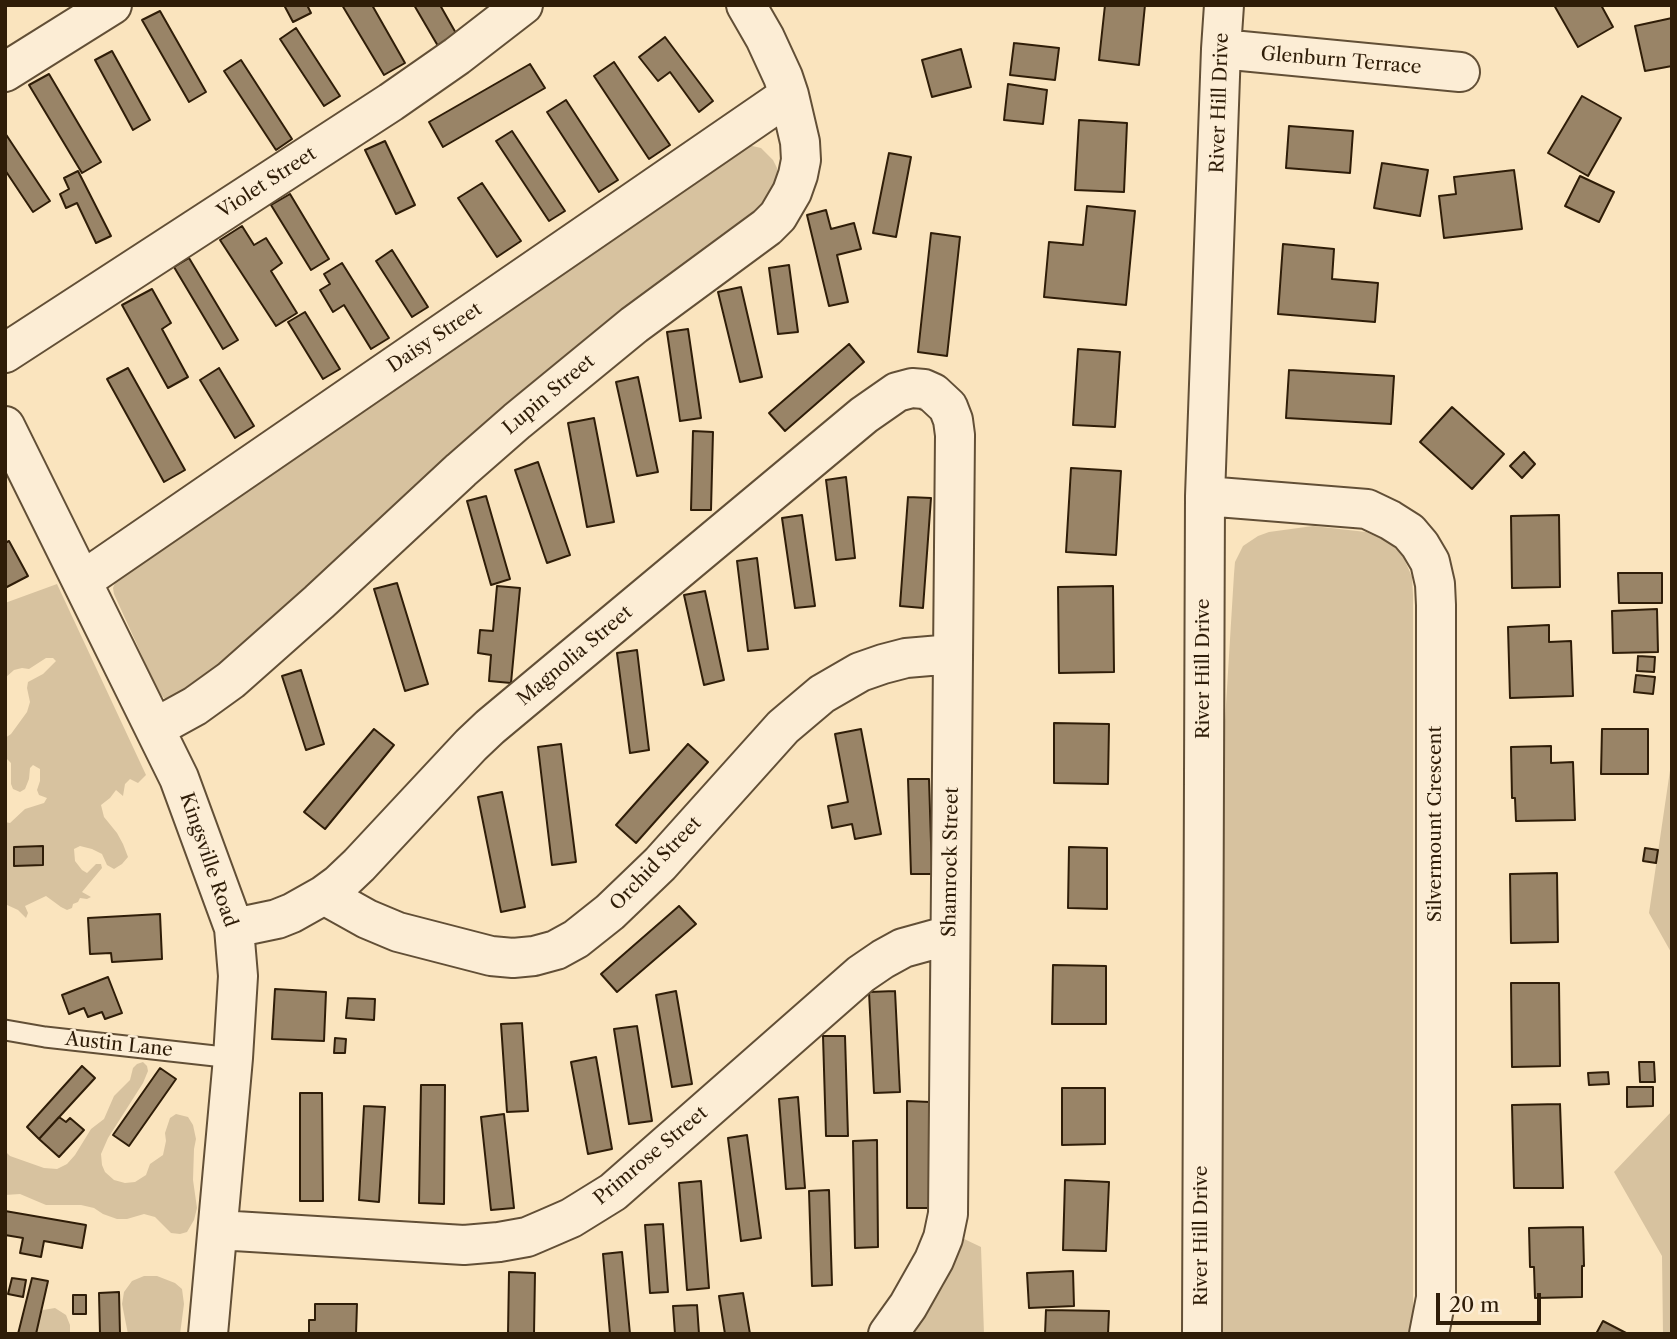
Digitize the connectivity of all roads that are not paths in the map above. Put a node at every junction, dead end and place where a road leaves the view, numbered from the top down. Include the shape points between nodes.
1 (112, 5) edge
2 (523, 5) edge
3 (746, 5) edge
4 (1224, 5) edge
5 (1221, 49) junction
6 (5, 72) edge
7 (1460, 72) dead end
8 (789, 95) junction
9 (5, 353) edge
10 (924, 389) joint
11 (5, 426) edge
12 (1205, 496) junction
13 (82, 581) junction
14 (953, 654) junction
15 (155, 728) junction
16 (324, 895) junction
17 (234, 928) junction
18 (950, 935) junction
19 (5, 1030) edge
20 (233, 1058) junction
21 (218, 1230) junction
22 (208, 1334) edge
23 (888, 1334) edge
24 (1202, 1334) edge
25 (1429, 1334) edge

1 - 6 street
2 - 9 street, Violet Street via 391,102
3 - 8 street, Lupin Street
4 - 5 street, River Hill Drive
5 - 7 street, Glenburn Terrace
5 - 12 street, River Hill Drive
8 - 13 street, Daisy Street
8 - 15 street, Lupin Street via 801,160 792,192 778,216 517,421 232,680
10 - 14 street, Shamrock Street via 948,407 955,435
10 - 16 street, Magnolia Street via 897,392 878,404 490,727 359,865
11 - 13 street, Kingsville Road
12 - 24 street, River Hill Drive
12 - 25 street, Silvermount Crescent via 1367,509 1409,532 1430,562 1436,614 1436,1298
13 - 15 street, Kingsville Road
14 - 16 street, Orchid Street via 883,664 860,672 813,701 783,727 634,890 556,950 513,958 491,956 398,932
14 - 18 street, Shamrock Street
15 - 17 street, Kingsville Road via 179,778
16 - 17 street, Magnolia Street via 292,913
17 - 20 street, Kingsville Road via 238,976
18 - 21 street, Primrose Street via 883,958 613,1192 571,1218 527,1237 464,1245
18 - 23 street, Shamrock Street via 948,1214 934,1260
19 - 20 lane, Austin Lane
20 - 21 street, Kingsville Road
21 - 22 street, Kingsville Road

